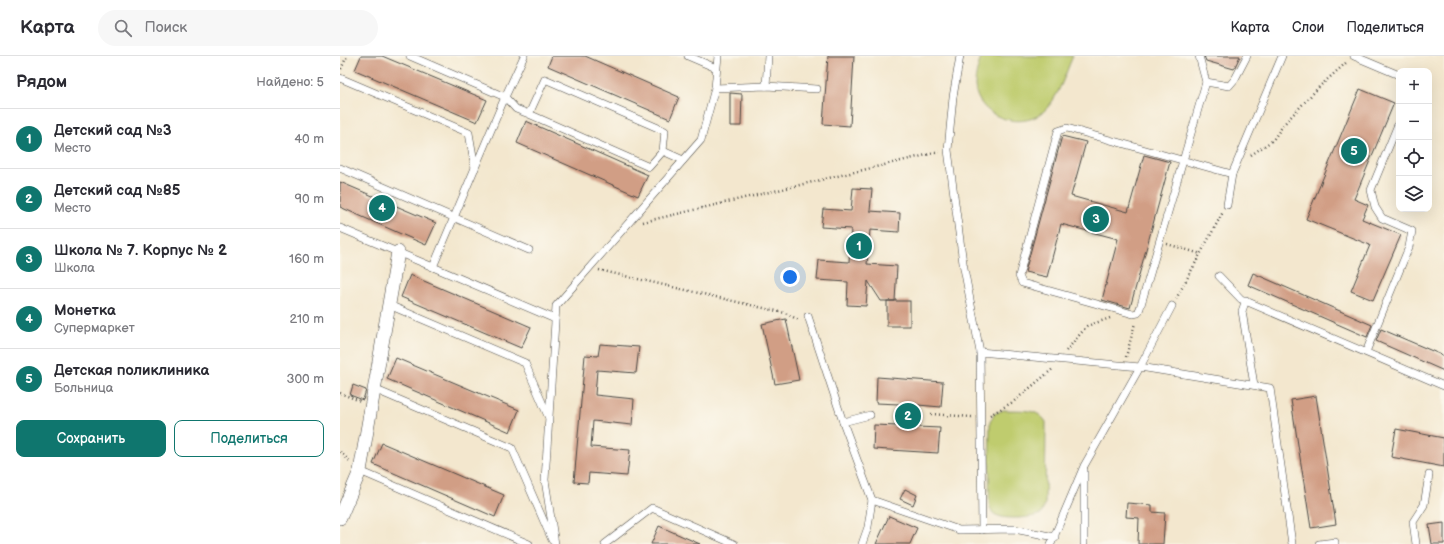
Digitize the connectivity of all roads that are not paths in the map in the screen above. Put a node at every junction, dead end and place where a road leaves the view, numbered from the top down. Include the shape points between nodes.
1 (410, 56) edge
2 (524, 56) edge
3 (688, 56) edge
4 (718, 56) edge
5 (768, 56) edge
6 (960, 56) edge
7 (1199, 56) edge
8 (1247, 56) edge
9 (1282, 56) edge
10 (1354, 56) edge
11 (716, 68) junction
12 (1396, 74) edge
13 (340, 78) edge
14 (1206, 82) junction
15 (766, 86) junction
16 (715, 88) junction
17 (817, 89) dead end
18 (505, 97) junction
19 (529, 114) junction
20 (1396, 129) edge
21 (663, 151) junction
22 (683, 160) junction
23 (1183, 160) junction
24 (340, 168) edge
25 (475, 168) junction
26 (1232, 174) junction
27 (1227, 205) road end
28 (455, 216) junction
29 (340, 228) edge
30 (529, 250) dead end
31 (398, 252) junction
32 (433, 267) junction
33 (1219, 276) dead end
34 (1246, 300) junction
35 (389, 305) junction
36 (1172, 306) road end
37 (808, 316) dead end
38 (555, 319) junction
39 (980, 352) junction
40 (1366, 352) junction
41 (1140, 367) junction
42 (1254, 385) junction
43 (1444, 386) edge
44 (374, 389) junction
45 (870, 415) dead end
46 (548, 417) junction
47 (843, 422) junction
48 (1084, 466) junction
49 (360, 471) junction
50 (1429, 475) dead end
51 (872, 500) junction
52 (340, 518) edge
53 (982, 530) junction
54 (1055, 537) junction
55 (529, 544) edge
56 (555, 544) edge
57 (605, 544) edge
58 (734, 544) edge
59 (862, 544) edge
60 (1051, 544) edge
61 (1084, 544) edge
62 (1292, 544) edge
63 (1320, 544) edge
64 (1335, 544) edge
65 (1416, 544) edge

1 - 18 lane
2 - 18 lane
3 - 11 lane
4 - 11 lane
5 - 15 lane
6 - 39 lane via 948,150 963,263
7 - 14 lane
8 - 14 lane via 1229,86
9 - 26 lane
10 - 12 lane
11 - 16 lane
13 - 25 lane via 469,133
14 - 23 lane
15 - 16 lane
15 - 17 lane
16 - 22 lane via 701,140
18 - 19 lane via 516,109
18 - 25 lane
19 - 21 lane via 649,167
19 - 21 lane via 545,79 665,131
20 - 40 lane via 1371,190 1375,207 1382,218 1412,231 1409,247
21 - 22 lane
22 - 38 lane via 556,306
23 - 23 lane via 1067,128 1058,131 1019,276 1022,283 1133,314 1138,313
23 - 26 lane
24 - 28 lane
25 - 28 lane
26 - 27 lane
28 - 30 lane
28 - 32 lane
29 - 31 lane
31 - 32 lane
31 - 35 street
32 - 38 lane
33 - 34 lane
34 - 40 lane
34 - 42 lane via 1242,311
35 - 44 street
35 - 46 lane via 525,363
36 - 41 lane
37 - 47 lane
38 - 46 lane
39 - 41 lane
39 - 53 lane
40 - 43 lane
41 - 42 lane
41 - 48 lane
42 - 62 lane via 1270,388
44 - 49 street
44 - 56 lane via 512,448
45 - 47 lane
46 - 56 lane via 545,480
47 - 51 lane
48 - 54 lane
48 - 61 lane
49 - 52 street
49 - 55 lane
50 - 65 lane via 1424,505 1413,522
51 - 53 lane via 959,530
51 - 59 lane via 868,527
53 - 54 lane via 1014,530
54 - 60 lane
57 - 58 lane via 652,508
63 - 64 lane

